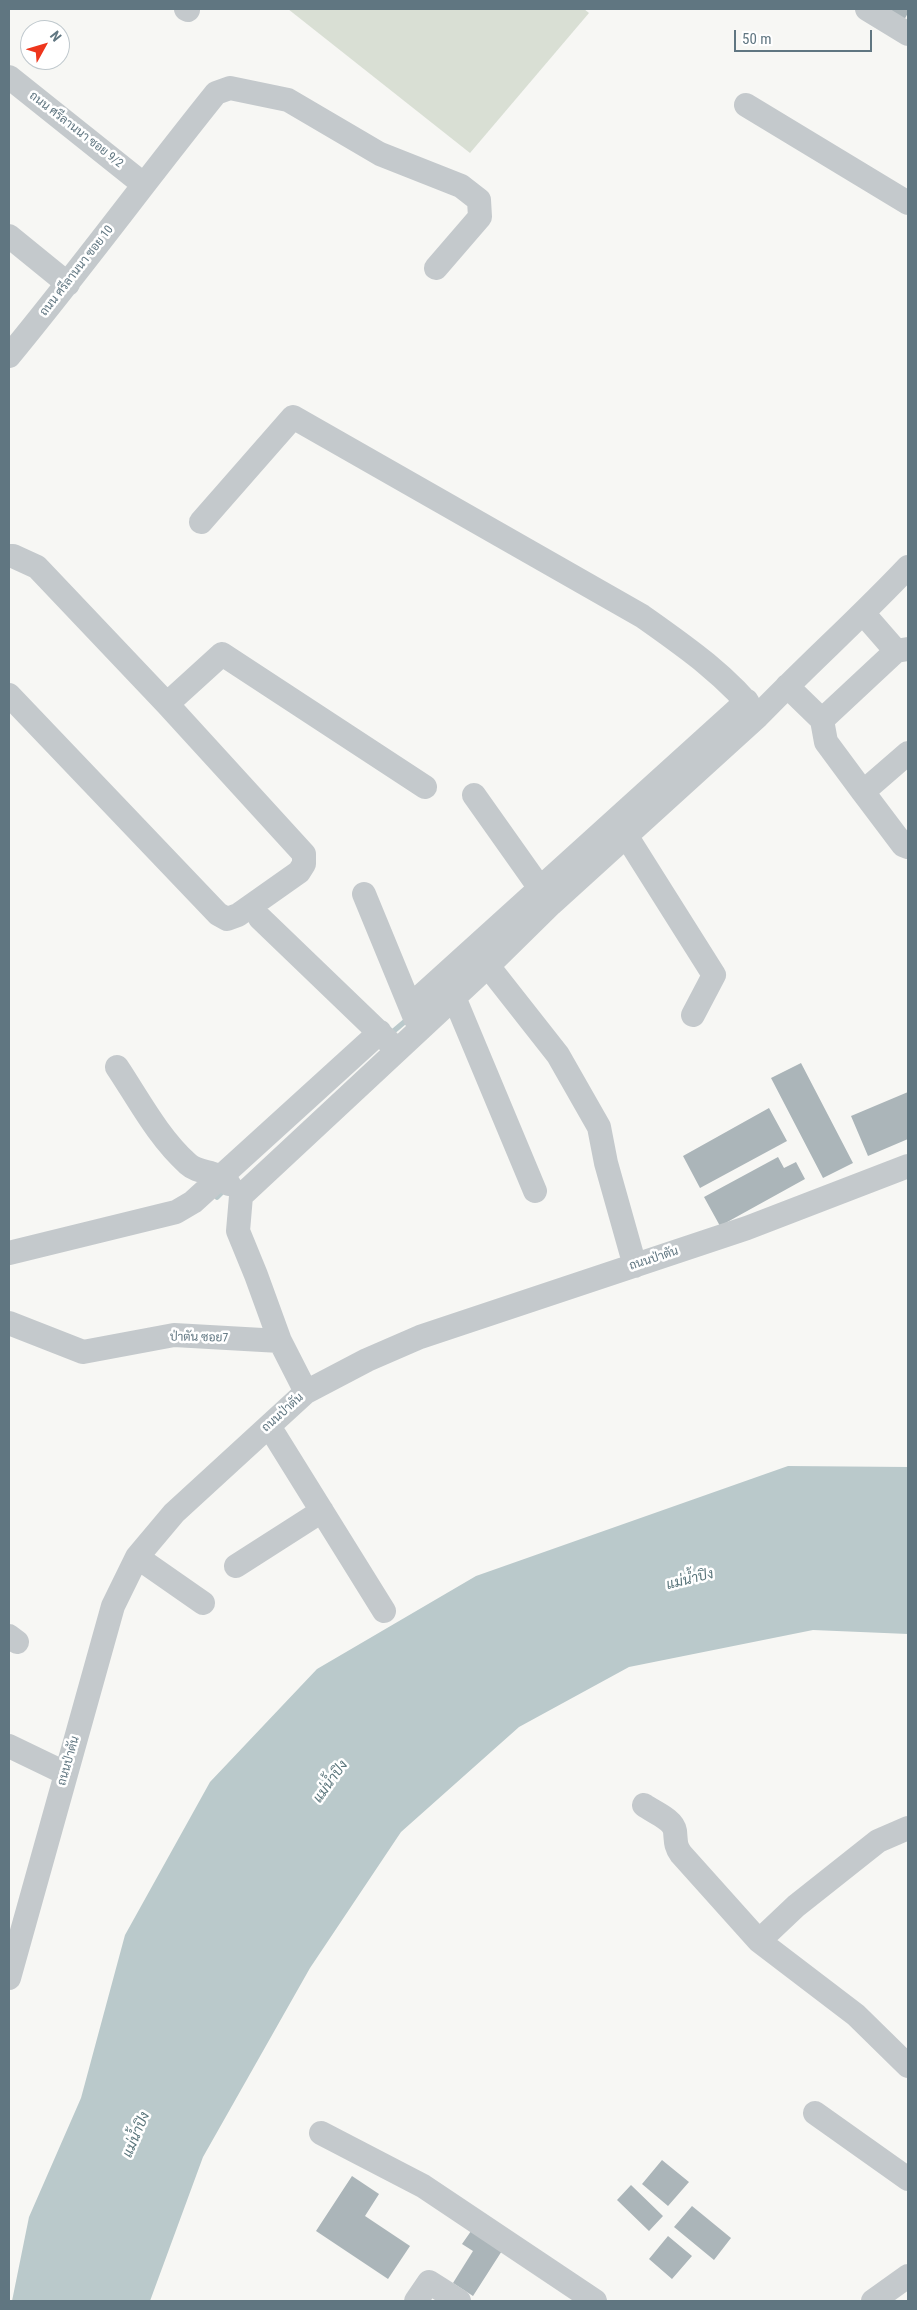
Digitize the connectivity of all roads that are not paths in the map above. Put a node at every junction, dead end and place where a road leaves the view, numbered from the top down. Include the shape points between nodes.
1 (867, 9) edge
2 (907, 30) edge
3 (9, 77) edge
4 (746, 106) dead end
5 (143, 184) junction
6 (908, 203) edge
7 (9, 236) edge
8 (436, 268) dead end
9 (68, 284) junction
10 (9, 356) edge
11 (201, 522) dead end
12 (9, 556) edge
13 (908, 567) edge
14 (869, 620) dead end
15 (902, 650) edge
16 (787, 686) junction
17 (9, 695) edge
18 (167, 704) junction
19 (753, 709) junction
20 (822, 720) junction
21 (908, 753) edge
22 (426, 787) dead end
23 (863, 792) junction
24 (474, 795) dead end
25 (621, 829) junction
26 (908, 847) edge
27 (364, 894) dead end
28 (546, 896) junction
29 (260, 918) dead end
30 (479, 944) junction
31 (488, 966) junction
32 (454, 997) junction
33 (410, 1006) junction
34 (693, 1015) dead end
35 (420, 1029) junction
36 (380, 1032) junction
37 (396, 1051) junction
38 (117, 1067) dead end
39 (320, 1086) junction
40 (339, 1105) junction
41 (908, 1166) edge
42 (220, 1175) junction
43 (534, 1191) dead end
44 (241, 1196) junction
45 (9, 1253) edge
46 (635, 1266) junction
47 (13, 1332) edge
48 (280, 1342) junction
49 (306, 1392) junction
50 (269, 1426) junction
51 (322, 1511) junction
52 (138, 1557) junction
53 (236, 1566) dead end
54 (203, 1603) dead end
55 (384, 1611) dead end
56 (9, 1746) edge
57 (65, 1773) junction
58 (644, 1806) dead end
59 (908, 1828) edge
60 (759, 1941) junction
61 (9, 1978) edge
62 (908, 2066) edge
63 (814, 2113) dead end
64 (321, 2133) dead end
65 (908, 2179) edge
66 (908, 2276) edge
67 (416, 2301) edge
68 (459, 2301) edge
69 (595, 2301) edge
70 (873, 2301) edge

1 - 2 street
3 - 5 street, ถนน ศรีลานนา ซอย 9/2
4 - 6 street
5 - 8 street, ถนน ศรีลานนา ซอย 10 via 216,93 230,88 288,100 380,154 461,186 479,200 480,217
5 - 9 street, ถนน ศรีลานนา ซอย 10
7 - 9 street
9 - 10 street, ถนน ศรีลานนา ซอย 10
11 - 19 street via 292,417 642,616 689,649
12 - 18 street via 37,567
13 - 16 street via 864,614
14 - 15 street
15 - 20 street
16 - 19 street
16 - 20 street
17 - 18 street via 218,914 227,919 238,915 299,872 304,864 304,854
18 - 22 street via 222,654
19 - 25 street
20 - 23 street via 826,742
21 - 23 street
23 - 26 street via 903,845
24 - 28 street
25 - 28 street
25 - 34 street via 714,975
27 - 33 street
28 - 30 street
28 - 31 street
29 - 36 street
30 - 31 street
30 - 33 street
31 - 32 street
31 - 46 street via 558,1055 599,1127 606,1164
32 - 35 street
32 - 43 street
33 - 35 street
35 - 37 street
36 - 37 street
36 - 39 street
37 - 40 street
38 - 42 street via 170,1146 191,1166
39 - 40 street
39 - 42 street
40 - 44 street
41 - 46 street, ถนนป่าตัน via 748,1228
42 - 44 street
42 - 45 street via 192,1202 176,1212
44 - 48 street via 238,1231
46 - 49 street, ถนนป่าตัน via 420,1337
47 - 48 street, ป่าตัน ซอย7 via 83,1352 174,1336
48 - 49 street
49 - 50 street, ถนนป่าตัน
50 - 51 street
50 - 52 street, ถนนป่าตัน via 174,1513
51 - 53 street
51 - 55 street
52 - 54 street
52 - 57 street, ถนนป่าตัน via 113,1606
56 - 57 street
57 - 61 street, ถนนป่าตัน
58 - 60 street via 670,1823 681,1854
59 - 60 street via 878,1841 796,1906
60 - 62 street via 856,2014
63 - 65 street
64 - 69 street via 409,2178
66 - 70 street
67 - 68 street via 429,2282

